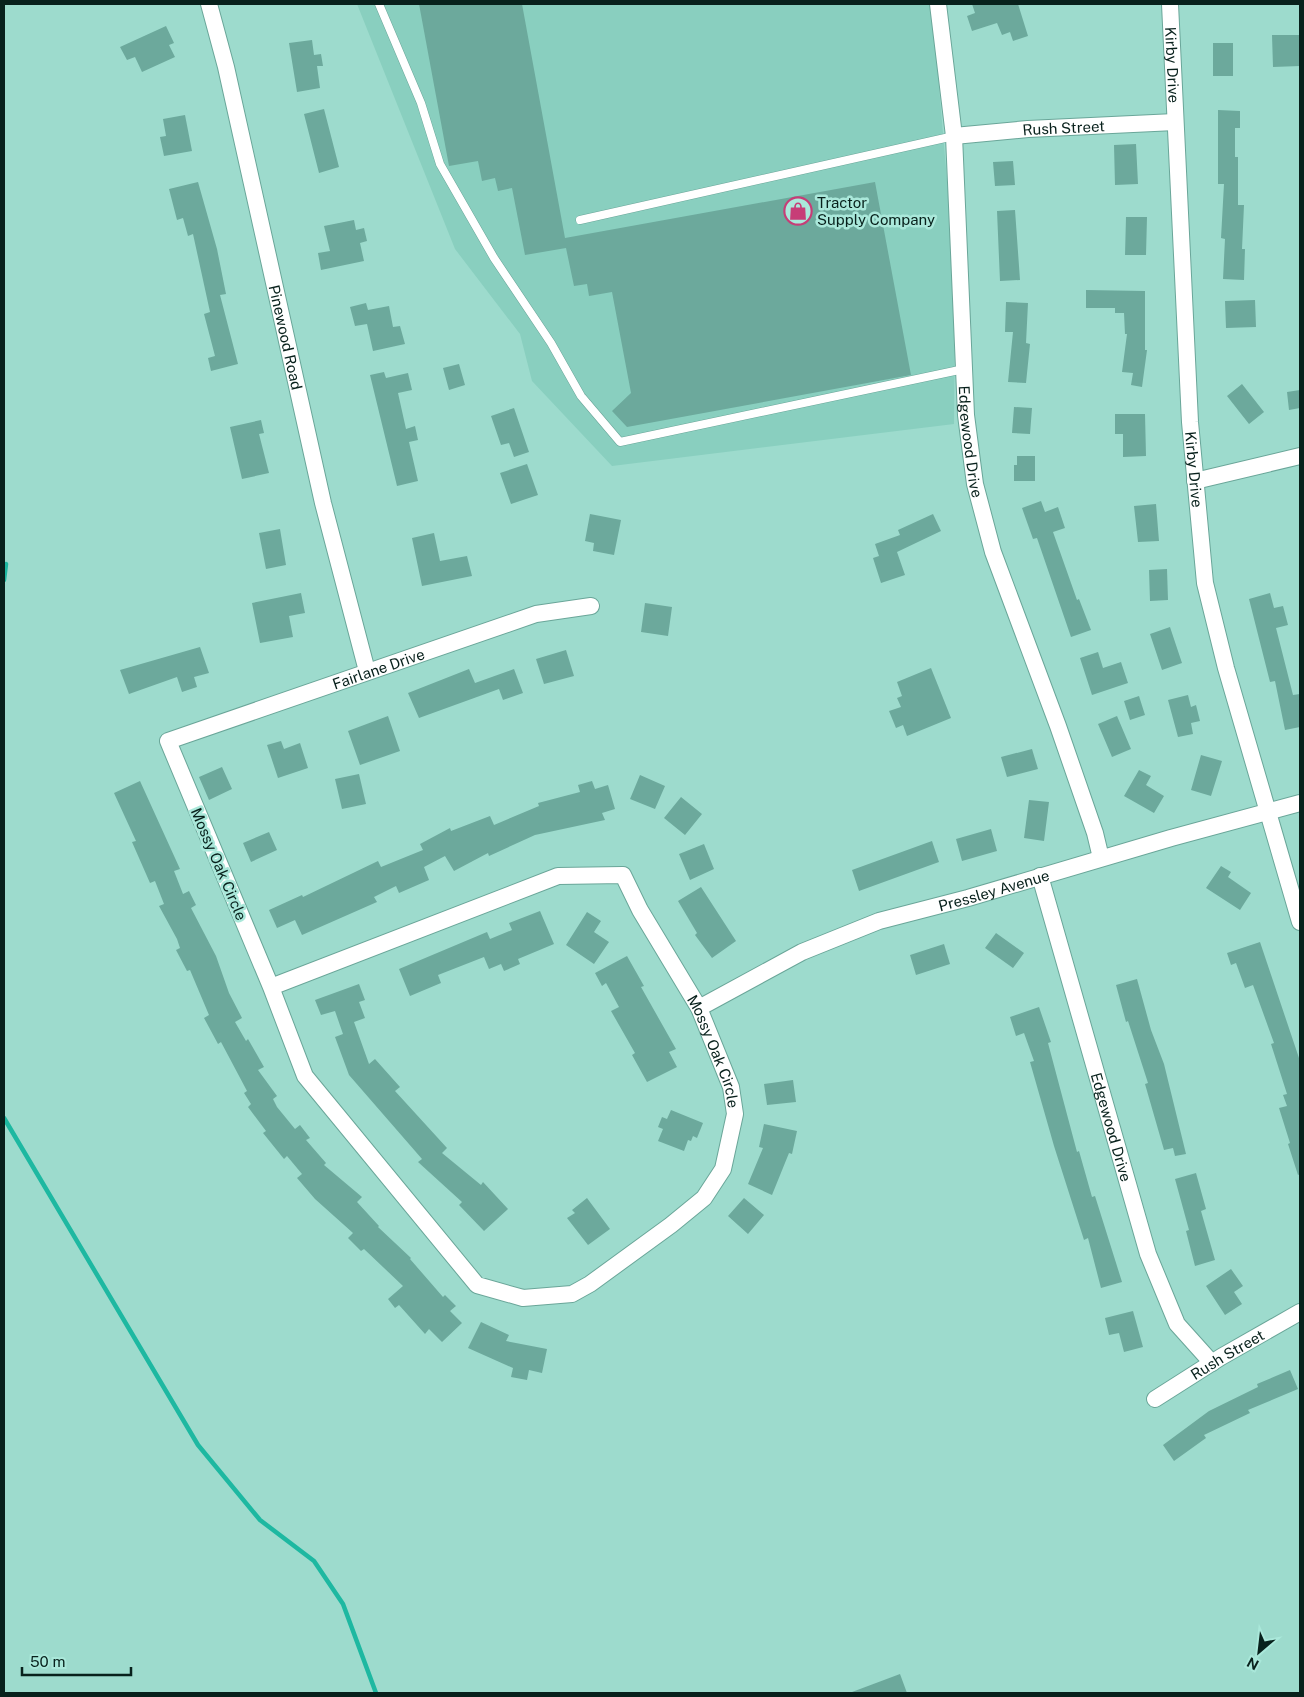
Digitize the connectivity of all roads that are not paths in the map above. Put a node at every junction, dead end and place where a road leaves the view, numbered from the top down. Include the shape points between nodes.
1 (209, 4) edge
2 (379, 4) edge
3 (938, 4) edge
4 (1170, 4) edge
5 (1175, 122) junction
6 (954, 136) junction
7 (580, 220) dead end
8 (964, 369) junction
9 (1300, 456) edge
10 (1195, 480) junction
11 (591, 606) dead end
12 (367, 670) junction
13 (168, 740) joint
14 (1300, 803) edge
15 (1268, 812) junction
16 (1101, 858) junction
17 (1040, 876) junction
18 (1300, 922) edge
19 (271, 987) junction
20 (699, 1008) junction
21 (1300, 1312) edge
22 (1212, 1363) junction
23 (1155, 1399) dead end

1 - 12 street, Pinewood Road via 226,66 323,503
2 - 8 lane via 421,103 440,164 494,258 551,343 581,396 620,442
3 - 6 street, Edgewood Drive
4 - 5 street, Kirby Drive
5 - 6 street, Rush Street
5 - 10 street, Kirby Drive
6 - 7 lane
6 - 8 street, Edgewood Drive
8 - 16 street, Edgewood Drive via 967,433 975,484 994,552 1058,726
9 - 10 street
10 - 15 street, Kirby Drive via 1205,583
11 - 12 street, Fairlane Drive via 536,614
12 - 13 street, Fairlane Drive
13 - 19 street, Mossy Oak Circle
14 - 15 street, Pressley Avenue
15 - 16 street, Pressley Avenue
15 - 18 street, Kirby Drive
16 - 17 street, Pressley Avenue
17 - 20 street, Pressley Avenue via 880,921 802,952
17 - 22 street, Edgewood Drive via 1148,1254 1178,1324
19 - 20 street, Mossy Oak Circle via 558,876 624,875 640,910
19 - 20 street, Mossy Oak Circle via 305,1076 386,1177 477,1285 523,1298 572,1294 590,1284 704,1198 723,1169 735,1114 731,1087
21 - 22 street, Rush Street
22 - 23 street, Rush Street

